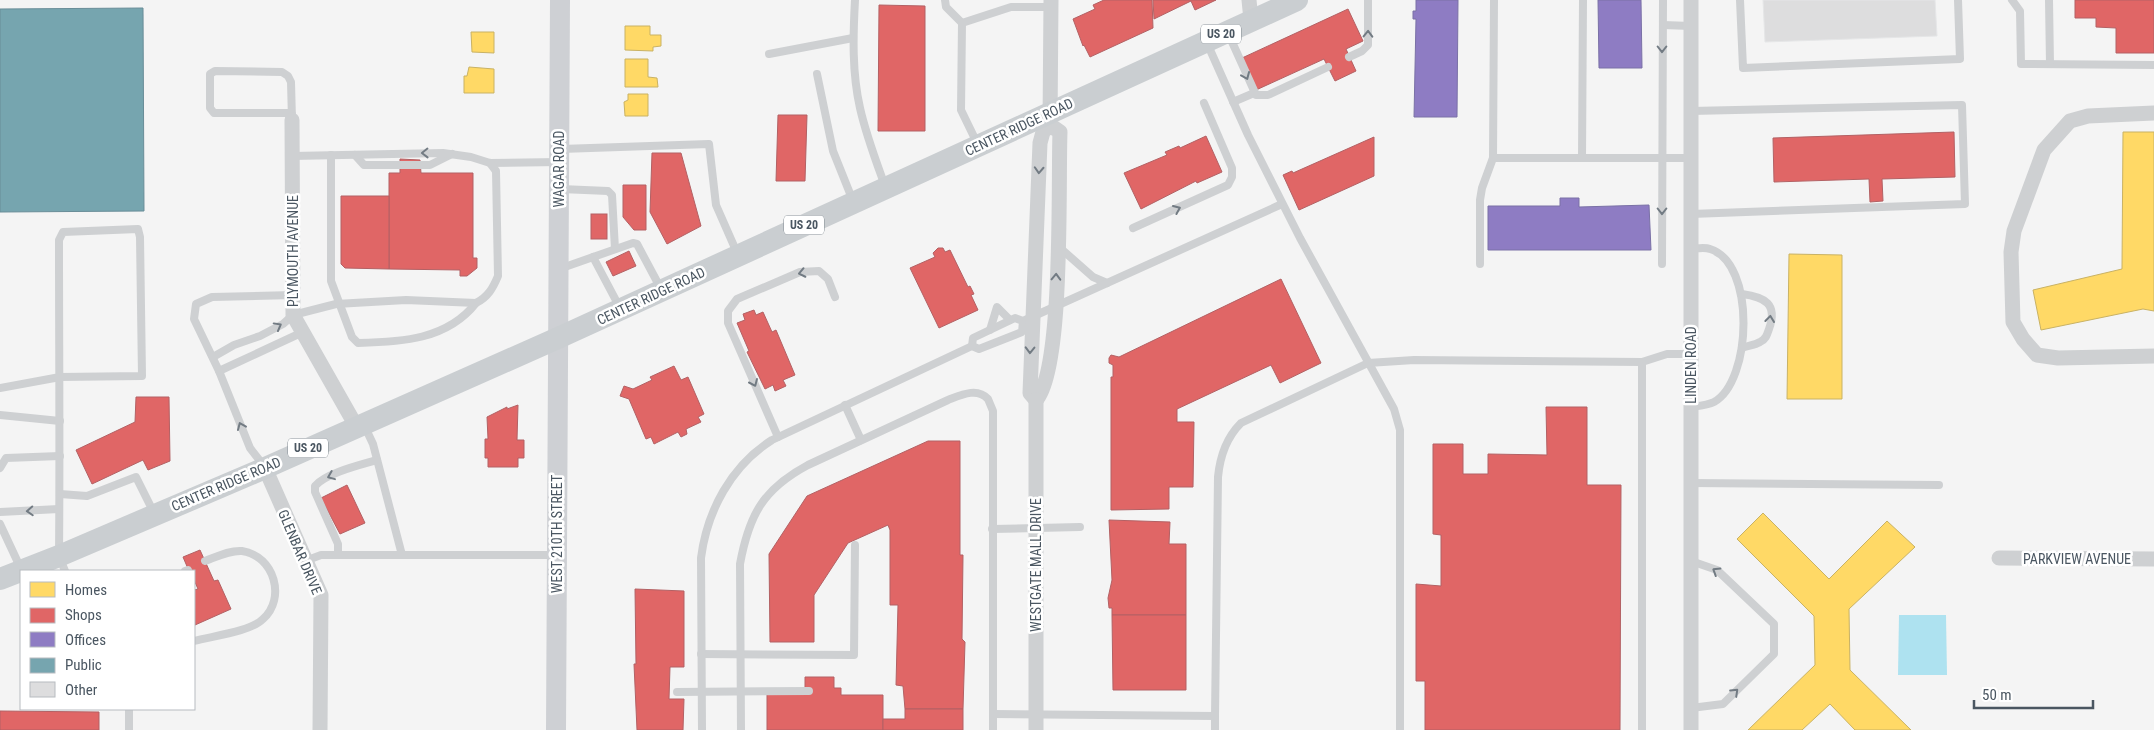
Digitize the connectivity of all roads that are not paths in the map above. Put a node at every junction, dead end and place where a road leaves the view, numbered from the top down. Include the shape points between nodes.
1 (560, 0) edge
2 (855, 0) edge
3 (945, 0) edge
4 (1297, 0) edge
5 (1368, 0) edge
6 (1494, 0) edge
7 (1583, 0) edge
8 (1663, 0) edge
9 (1691, 0) edge
10 (1740, 0) edge
11 (1958, 0) edge
12 (2012, 0) edge
13 (2049, 0) edge
14 (1051, 3) edge
15 (1011, 4) edge
16 (1250, 10) edge
17 (962, 23) junction
18 (1662, 25) junction
19 (1691, 26) junction
20 (1227, 31) junction
21 (853, 38) junction
22 (1206, 41) junction
23 (769, 54) dead end
24 (1349, 57) dead end
25 (2050, 64) junction
26 (2154, 65) edge
27 (1328, 67) dead end
28 (817, 74) dead end
29 (1254, 93) junction
30 (1233, 102) junction
31 (1204, 103) dead end
32 (1690, 111) junction
33 (2154, 113) edge
34 (292, 117) junction
35 (1050, 119) junction
36 (978, 146) junction
37 (452, 154) junction
38 (331, 155) junction
39 (355, 155) junction
40 (292, 156) junction
41 (559, 156) junction
42 (1493, 158) junction
43 (1582, 158) junction
44 (1662, 158) junction
45 (1691, 158) junction
46 (490, 163) junction
47 (886, 188) junction
48 (558, 189) junction
49 (854, 203) junction
50 (1282, 204) junction
51 (1691, 214) junction
52 (1132, 228) dead end
53 (1058, 246) junction
54 (1691, 248) junction
55 (615, 249) junction
56 (738, 256) junction
57 (593, 257) junction
58 (1480, 264) dead end
59 (1662, 264) dead end
60 (558, 270) junction
61 (1107, 283) junction
62 (662, 291) junction
63 (1742, 294) junction
64 (294, 295) junction
65 (835, 297) dead end
66 (341, 303) junction
67 (476, 303) junction
68 (1055, 307) junction
69 (621, 310) junction
70 (294, 315) junction
71 (1027, 319) junction
72 (1010, 320) junction
73 (990, 330) junction
74 (303, 332) junction
75 (558, 338) junction
76 (972, 346) junction
77 (1742, 348) junction
78 (1691, 354) junction
79 (2154, 356) edge
80 (213, 357) junction
81 (1642, 362) junction
82 (1368, 363) junction
83 (219, 371) junction
84 (60, 377) junction
85 (0, 388) edge
86 (1036, 400) junction
87 (845, 405) junction
88 (1691, 407) junction
89 (0, 415) edge
90 (60, 421) junction
91 (359, 425) junction
92 (778, 437) junction
93 (861, 440) junction
94 (60, 456) junction
95 (377, 460) junction
96 (0, 468) edge
97 (265, 468) junction
98 (1691, 483) junction
99 (1939, 485) dead end
100 (60, 494) junction
101 (59, 509) junction
102 (0, 512) edge
103 (154, 515) junction
104 (0, 524) edge
105 (1080, 527) dead end
106 (1036, 528) junction
107 (992, 529) junction
108 (855, 544) dead end
109 (338, 555) junction
110 (402, 555) junction
111 (557, 555) junction
112 (1999, 558) dead end
113 (2154, 559) edge
114 (205, 561) dead end
115 (306, 561) junction
116 (1692, 561) junction
117 (62, 564) edge
118 (22, 570) edge
119 (20, 571) edge
120 (0, 579) edge
121 (195, 641) edge
122 (701, 654) junction
123 (740, 654) junction
124 (741, 690) junction
125 (701, 691) junction
126 (809, 691) dead end
127 (677, 692) dead end
128 (1692, 708) junction
129 (129, 710) edge
130 (992, 714) junction
131 (1215, 716) junction
132 (1036, 722) edge
133 (129, 730) edge
134 (320, 730) edge
135 (556, 730) edge
136 (702, 730) edge
137 (741, 730) edge
138 (992, 730) edge
139 (1215, 730) edge
140 (1400, 730) edge
141 (1642, 730) edge
142 (1692, 730) edge

1 - 41 street, WAGAR ROAD
2 - 21 lane
3 - 17 lane via 946,7
4 - 16 main road, CENTER RIDGE ROAD / US 20
24 -> 5 lane via 1368,46
6 - 42 lane
7 - 43 lane
8 - 18 lane
9 - 19 street, LINDEN ROAD
10 - 11 lane via 1743,68 1960,59
12 - 25 lane via 2020,12 2021,64
13 - 25 lane
14 - 15 lane
14 - 35 street
15 - 17 lane
16 - 20 main road, CENTER RIDGE ROAD / US 20
17 - 36 lane via 961,110
18 - 19 lane
18 -> 44 lane
19 - 32 street, LINDEN ROAD
20 - 22 main road, CENTER RIDGE ROAD / US 20
20 -> 29 lane
21 - 23 lane
21 - 47 lane via 860,106
22 - 30 lane
22 - 35 main road, CENTER RIDGE ROAD / US 20
25 - 26 lane
27 - 29 lane via 1268,95
28 - 49 lane via 833,151
29 - 30 lane
30 - 50 lane
52 -> 31 lane via 1228,185 1232,168
32 - 45 street, LINDEN ROAD
32 - 51 lane via 1962,105 1965,204
33 - 79 street via 2088,116 2070,121 2044,150 2014,231 2011,252 2013,322 2037,355 2058,358
34 - 34 lane via 291,82 282,72 214,71 210,74 210,108 214,113
34 - 40 street, PLYMOUTH AVENUE
35 - 36 main road, CENTER RIDGE ROAD / US 20
35 - 53 street, WESTGATE MALL DRIVE via 1060,132
35 -> 71 street, WESTGATE MALL DRIVE via 1040,143
36 - 47 main road, CENTER RIDGE ROAD / US 20
37 -> 39 lane
37 - 39 lane via 430,165 414,166 364,166
37 - 46 lane
38 - 39 lane
38 - 40 lane
38 - 66 lane via 331,281
40 - 64 street, PLYMOUTH AVENUE
41 - 46 lane
41 - 48 street, WAGAR ROAD
41 - 56 lane via 709,144 716,205
42 - 43 lane
42 - 58 lane via 1480,200
43 - 44 lane
44 - 45 lane
44 -> 59 lane
45 - 51 street, LINDEN ROAD
46 - 67 lane via 496,171 498,276 488,296
47 - 49 main road, CENTER RIDGE ROAD / US 20
48 - 55 lane via 608,191 612,195
48 - 60 street, WAGAR ROAD
49 - 56 main road, CENTER RIDGE ROAD / US 20
50 - 61 lane
50 - 82 lane
51 - 54 street, LINDEN ROAD
53 - 61 lane via 1093,277
68 -> 53 street, WESTGATE MALL DRIVE
54 - 63 lane via 1710,249 1725,259
54 - 78 street, LINDEN ROAD
55 - 57 lane
55 - 62 lane via 637,244
56 - 62 main road, CENTER RIDGE ROAD / US 20
57 - 60 lane
57 - 69 lane
60 - 75 street, WAGAR ROAD
61 - 68 lane
62 - 69 main road, CENTER RIDGE ROAD / US 20
63 - 77 lane
77 -> 63 lane via 1766,337 1772,308 1756,296
64 - 70 street, PLYMOUTH AVENUE
64 - 80 lane via 212,297 196,304 194,319
65 -> 92 lane via 828,279 819,271 800,272 737,299 728,311 728,323
66 - 67 lane via 396,300
66 - 67 lane via 352,337 358,343 413,339 438,332 458,322
66 - 70 lane
68 - 71 lane
68 - 86 street, WESTGATE MALL DRIVE via 1048,371 1042,394
69 - 75 main road, CENTER RIDGE ROAD / US 20
70 - 74 street, PLYMOUTH AVENUE
80 -> 70 lane via 260,336
71 - 72 lane
71 - 76 lane via 1022,332 979,349
71 -> 86 street, WESTGATE MALL DRIVE via 1030,393
72 - 73 lane
72 - 73 lane via 997,307
73 - 76 lane via 973,338
74 - 83 lane
74 - 91 street, PLYMOUTH AVENUE
75 - 91 main road, CENTER RIDGE ROAD / US 20
75 - 111 street, WEST 210TH STREET
76 - 87 lane
77 - 88 lane via 1738,370 1728,388 1714,402
78 - 81 lane via 1667,354
78 - 88 street, LINDEN ROAD
80 - 83 lane
81 - 82 lane via 1414,360
81 - 141 lane
82 - 131 lane via 1248,418 1232,432 1227,442 1218,477
82 - 140 lane via 1394,409 1400,430
97 -> 83 lane via 250,448
84 - 84 lane via 58,240 63,232 138,229 142,376
84 - 85 lane
84 - 90 lane
86 - 106 street, WESTGATE MALL DRIVE
87 - 92 lane
87 - 93 lane
88 - 98 street, LINDEN ROAD
89 - 90 lane
90 - 94 lane
91 - 95 lane via 373,444
91 - 97 main road, CENTER RIDGE ROAD / US 20
92 - 122 lane via 745,462 709,518 701,558
93 - 107 lane via 964,394 985,396 993,411
93 - 123 lane via 786,477 760,504 740,564
94 - 96 lane via 6,458
94 - 100 lane
95 -> 109 lane via 319,481 315,486 338,544
95 - 110 lane
97 - 103 main road, CENTER RIDGE ROAD / US 20
97 - 115 street, GLENBAR DRIVE
98 - 99 lane
98 - 116 street, LINDEN ROAD
100 - 101 lane
100 - 103 lane via 87,496 136,477
101 -> 102 lane
101 - 117 lane
103 - 117 main road, CENTER RIDGE ROAD / US 20
104 - 118 lane
105 - 106 lane
106 - 107 lane
106 - 132 street, WESTGATE MALL DRIVE
107 - 130 lane
108 - 123 lane via 854,655
109 - 110 lane
109 - 115 lane via 321,555
110 - 111 lane
111 - 135 street, WEST 210TH STREET
112 - 113 street, PARKVIEW AVENUE
114 - 121 lane via 241,551 259,556 270,567 274,586 272,607 263,620 245,629
115 - 134 street, GLENBAR DRIVE via 321,595
116 - 128 street, LINDEN ROAD
128 -> 116 lane via 1723,704 1774,654 1774,624 1717,570
117 - 118 main road, CENTER RIDGE ROAD / US 20
119 - 120 main road, CENTER RIDGE ROAD / US 20
122 - 123 lane
122 - 125 lane
123 - 124 lane
124 - 125 lane
124 - 126 lane
124 - 137 lane
125 - 127 lane
125 - 136 lane
128 - 142 street, LINDEN ROAD
129 - 133 lane
130 - 132 lane
130 - 138 lane
131 - 132 lane
131 - 139 lane

